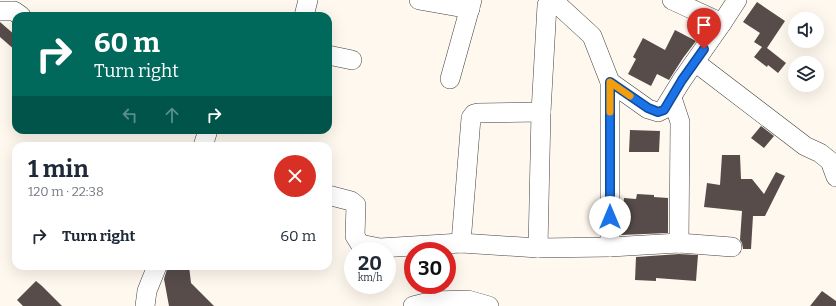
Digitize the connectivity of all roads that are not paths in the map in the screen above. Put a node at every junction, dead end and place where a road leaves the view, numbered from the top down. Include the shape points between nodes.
1 (308, 0) edge
2 (419, 0) edge
3 (672, 0) edge
4 (737, 0) edge
5 (471, 5) edge
6 (0, 11) edge
7 (15, 12) edge
8 (305, 12) edge
9 (722, 23) junction
10 (332, 56) edge
11 (352, 60) dead end
12 (695, 62) junction
13 (450, 80) dead end
14 (610, 82) junction
15 (672, 98) junction
16 (541, 112) junction
17 (836, 177) edge
18 (332, 196) edge
19 (461, 243) junction
20 (679, 244) junction
21 (610, 247) junction
22 (732, 247) dead end
23 (538, 248) junction
24 (155, 270) edge
25 (145, 306) edge
26 (413, 306) edge
27 (489, 306) edge

1 - 8 street
2 - 5 street
3 - 9 street
4 - 9 street
5 - 13 street
6 - 7 street
9 - 12 street
10 - 11 street
12 - 15 street
12 - 17 street via 805,146 830,161
14 - 15 street via 658,112 664,110
14 - 16 street via 592,36 556,3 549,2
14 - 21 street
15 - 20 street via 680,122
16 - 19 street via 478,113 471,118
16 - 23 street
18 - 19 street via 351,201 356,206 355,236 360,244 380,248
19 - 23 street
20 - 21 street
20 - 22 street
21 - 23 street
24 - 25 street
26 - 27 street via 433,300 468,300

